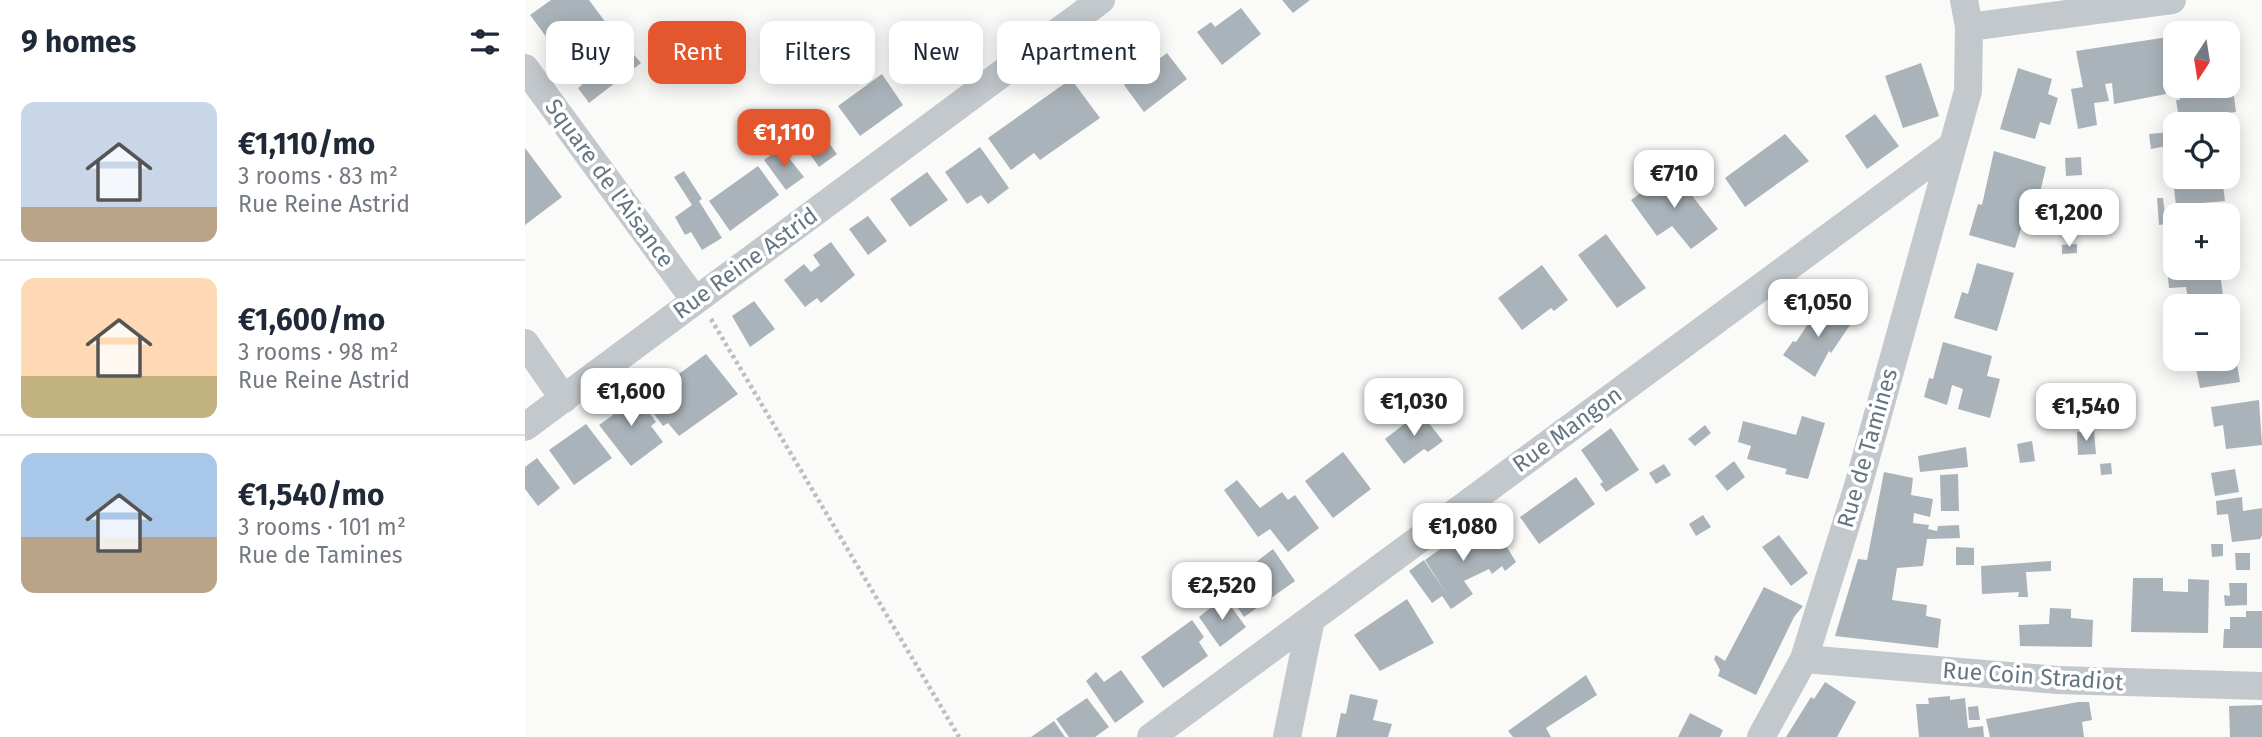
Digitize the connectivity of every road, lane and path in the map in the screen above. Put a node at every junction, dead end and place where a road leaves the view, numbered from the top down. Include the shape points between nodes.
1 (1101, 0) edge
2 (2172, 0) edge
3 (1967, 13) edge
4 (525, 68) edge
5 (1951, 147) junction
6 (702, 308) junction
7 (525, 343) edge
8 (564, 399) junction
9 (525, 427) edge
10 (1311, 619) junction
11 (1804, 659) junction
12 (2262, 686) edge
13 (959, 737) edge
14 (1151, 737) edge
15 (1287, 737) edge
16 (1761, 737) edge

1 - 6 street, Rue Reine Astrid
2 - 3 street
3 - 5 street, Rue de Tamines via 1968,91
4 - 6 street, Square de l'Aisance
5 - 10 street, Rue Mangon
5 - 11 street, Rue de Tamines via 1858,486
6 - 8 street, Rue Reine Astrid
6 - 13 path
7 - 8 street
8 - 9 street, Rue Reine Astrid
10 - 14 street, Rue Mangon
10 - 15 street
11 - 12 street, Rue Coin Stradiot via 2058,680
11 - 16 street, Rue de Tamines

